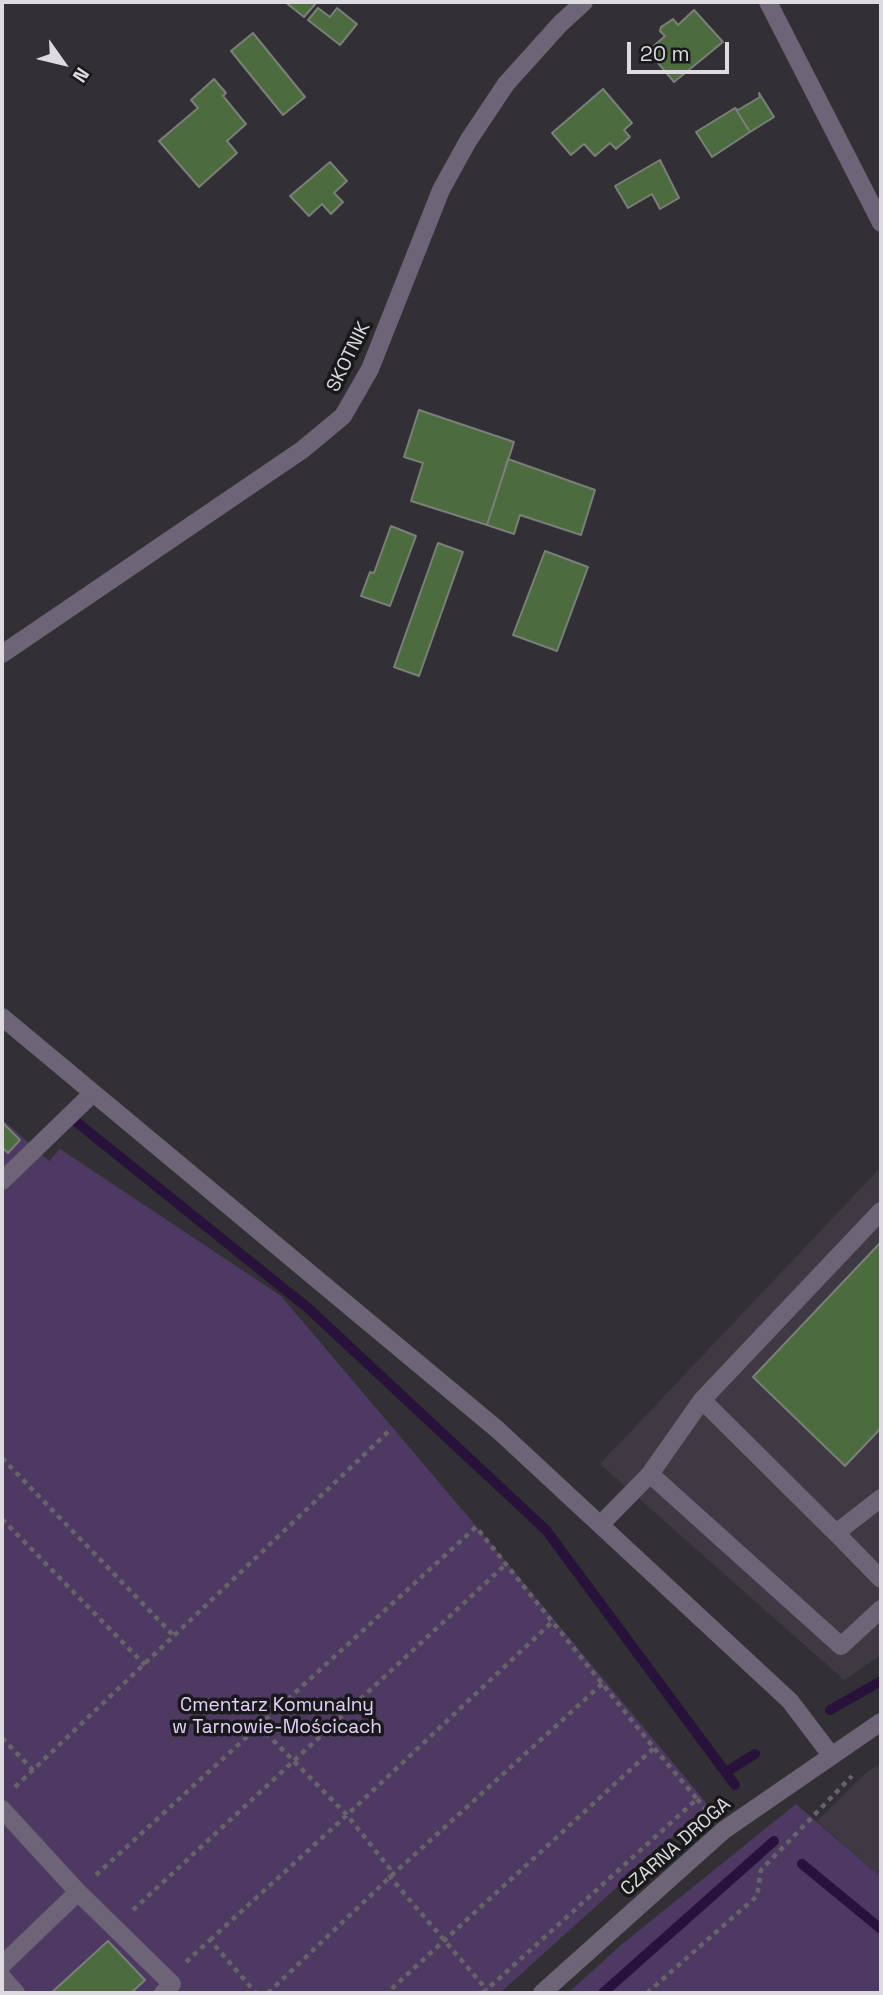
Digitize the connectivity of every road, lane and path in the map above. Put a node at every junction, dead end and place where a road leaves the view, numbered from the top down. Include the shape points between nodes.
1 (584, 2) edge
2 (768, 2) edge
3 (881, 223) edge
4 (2, 654) edge
5 (2, 1017) edge
6 (92, 1094) junction
7 (2, 1181) edge
8 (881, 1211) edge
9 (702, 1400) junction
10 (390, 1432) dead end
11 (2, 1458) edge
12 (650, 1474) junction
13 (881, 1498) edge
14 (2, 1519) edge
15 (601, 1524) junction
16 (836, 1532) junction
17 (506, 1564) junction
18 (881, 1579) edge
19 (881, 1609) edge
20 (552, 1622) junction
21 (175, 1637) junction
22 (145, 1665) junction
23 (602, 1685) junction
24 (881, 1722) edge
25 (259, 1726) junction
26 (2, 1738) edge
27 (654, 1748) junction
28 (831, 1755) junction
29 (293, 1762) junction
30 (33, 1770) junction
31 (858, 1771) dead end
32 (10, 1792) dead end
33 (2, 1809) edge
34 (347, 1815) junction
35 (390, 1877) junction
36 (78, 1892) junction
37 (115, 1928) junction
38 (210, 1940) junction
39 (444, 1942) junction
40 (2, 1965) edge
41 (2, 1977) edge
42 (165, 1986) edge
43 (485, 1992) edge
44 (16, 1993) edge
45 (256, 1993) edge
46 (268, 1993) edge
47 (387, 1993) edge
48 (542, 1993) edge
49 (648, 1993) edge

1 - 4 street, SKOTNIK via 506,84 468,141 441,190 370,369 343,416 302,450
2 - 3 street
5 - 6 street
6 - 7 street
6 - 15 street via 498,1430
8 - 9 street
9 - 12 street
9 - 16 street
10 - 21 path
11 - 21 path
12 - 15 street
12 - 19 street via 841,1646
13 - 16 street
14 - 22 path
15 - 28 street via 790,1701
16 - 18 street
17 - 20 path
17 - 25 path via 476,1527
17 - 29 path
20 - 23 path
20 - 34 path
21 - 22 path
22 - 30 path
23 - 27 path
23 - 35 path
24 - 28 street, CZARNA DROGA
25 - 29 path
25 - 36 path
26 - 30 path
27 - 39 path
27 - 43 path via 697,1799
28 - 48 street, CZARNA DROGA via 724,1830
29 - 34 path
29 - 37 path
30 - 32 path
31 - 49 path via 761,1870 757,1896
33 - 36 street
34 - 35 path via 390,1869
34 - 38 path
35 - 39 path
35 - 46 path
36 - 37 street
36 - 40 street
37 - 42 street
38 - 42 path
38 - 45 path
39 - 43 path
39 - 47 path
41 - 44 street

